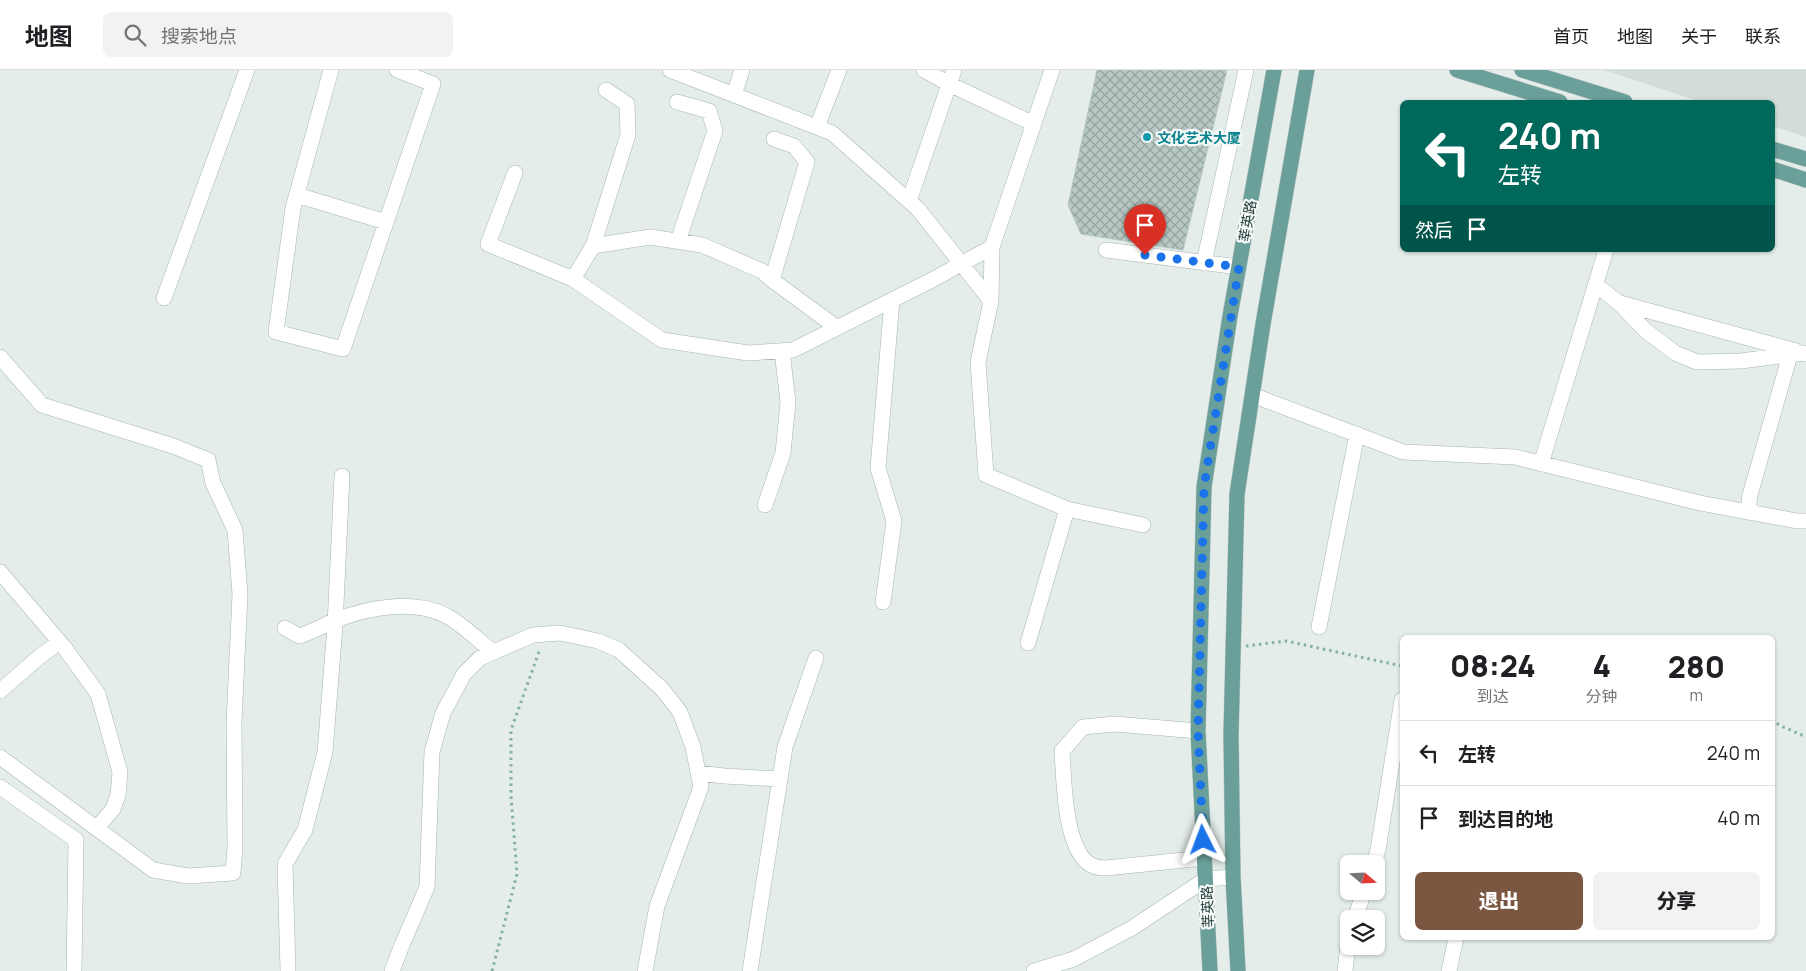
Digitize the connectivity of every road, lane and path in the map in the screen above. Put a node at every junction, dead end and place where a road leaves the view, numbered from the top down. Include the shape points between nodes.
1 (247, 70) edge
2 (331, 70) edge
3 (397, 70) edge
4 (670, 70) edge
5 (742, 70) edge
6 (839, 70) edge
7 (924, 70) edge
8 (1052, 70) edge
9 (1246, 70) edge
10 (1274, 70) edge
11 (1307, 70) edge
12 (1457, 70) edge
13 (1522, 70) edge
14 (951, 77) edge
15 (606, 90) dead end
16 (734, 95) junction
17 (1554, 100) edge
18 (1619, 100) edge
19 (677, 102) dead end
20 (1034, 124) junction
21 (817, 127) junction
22 (774, 139) dead end
23 (1775, 150) edge
24 (1806, 159) edge
25 (1775, 170) edge
26 (514, 173) dead end
27 (1806, 180) edge
28 (297, 195) junction
29 (909, 201) junction
30 (386, 222) junction
31 (678, 242) junction
32 (593, 246) junction
33 (992, 247) junction
34 (1106, 250) dead end
35 (1605, 252) edge
36 (1204, 263) junction
37 (962, 264) junction
38 (1239, 267) junction
39 (573, 279) junction
40 (772, 280) junction
41 (1596, 285) junction
42 (164, 298) dead end
43 (892, 300) junction
44 (991, 300) junction
45 (1619, 303) junction
46 (836, 327) junction
47 (782, 351) junction
48 (1799, 354) edge
49 (0, 357) edge
50 (1252, 395) junction
51 (1357, 434) junction
52 (1542, 464) junction
53 (342, 476) dead end
54 (765, 506) dead end
55 (1067, 509) junction
56 (1748, 512) junction
57 (1806, 521) edge
58 (1143, 524) dead end
59 (0, 572) edge
60 (883, 602) dead end
61 (335, 620) junction
62 (1319, 627) dead end
63 (285, 628) dead end
64 (545, 634) junction
65 (59, 642) junction
66 (1028, 643) dead end
67 (1234, 648) junction
68 (492, 652) junction
69 (816, 658) dead end
70 (1400, 666) edge
71 (0, 691) edge
72 (1400, 712) edge
73 (1775, 722) edge
74 (1198, 731) junction
75 (1806, 737) edge
76 (0, 757) edge
77 (698, 773) junction
78 (780, 779) junction
79 (0, 787) edge
80 (96, 828) junction
81 (1377, 855) edge
82 (1204, 858) junction
83 (1233, 877) junction
84 (1206, 879) junction
85 (1456, 940) edge
86 (1347, 955) edge
87 (74, 971) edge
88 (288, 971) edge
89 (392, 971) edge
90 (492, 971) edge
91 (645, 971) edge
92 (750, 971) edge
93 (1034, 971) edge
94 (1210, 971) edge
95 (1238, 971) edge
96 (1345, 971) edge
97 (1449, 971) edge

1 - 42 street
2 - 28 street
3 - 30 street via 433,84
4 - 16 street
5 - 16 street
6 - 21 street
7 - 14 street
8 - 20 street
9 - 36 street
10 - 38 main road, 莘英路
11 - 50 main road, 莘英路
12 - 17 main road
13 - 18 main road
14 - 20 street
14 - 29 street
15 - 32 street via 627,104 628,135
16 - 21 street
19 - 31 street via 708,111 715,131
20 - 33 street
21 - 29 street via 832,133
22 - 40 street via 794,146 806,162
23 - 24 main road
25 - 27 main road
26 - 39 street via 488,244
28 - 30 street
28 - 30 street via 276,332 343,349
29 - 37 street
31 - 32 street via 650,237
31 - 40 street via 702,245 762,271
32 - 39 street
33 - 37 street
33 - 44 street
34 - 36 street
35 - 41 street
36 - 38 street
37 - 43 street
37 - 44 street
38 - 74 main road, 莘英路 via 1204,487
39 - 47 street via 662,340 748,353
40 - 46 street
41 - 45 street
41 - 52 street
43 - 46 street
43 - 60 street via 878,468 894,520
44 - 55 street via 978,362 986,475
45 - 48 street
45 - 48 street via 1660,342 1675,353 1697,362 1741,362
46 - 47 street via 793,350
47 - 54 street via 787,419 783,453
48 - 56 street via 1750,495
49 - 80 street via 42,405 208,460 212,483 235,530 240,594 234,722 233,873 188,876 153,870
50 - 51 street
50 - 67 main road, 莘英路 via 1237,494
51 - 52 street via 1403,452 1515,457
51 - 62 street
52 - 56 street
53 - 61 street
55 - 58 street
55 - 66 street
56 - 57 street
59 - 65 street
61 - 63 street via 299,636
61 - 68 street via 374,609 416,606 432,609 449,617
61 - 88 street via 325,752 305,830 285,864
64 - 68 street via 533,635
64 - 77 street via 560,633 598,641 619,650 634,663 662,689 680,712 693,747
64 - 90 path via 511,730 511,796 517,874
65 - 71 street
65 - 80 street via 98,694 120,772 113,809
67 - 70 path via 1286,641
67 - 83 main road, 莘英路
68 - 89 street via 480,658 464,674 443,713 432,752 427,887
69 - 78 street via 785,748
72 - 81 street
73 - 75 path
74 - 82 main road, 莘英路
74 - 82 street via 1115,724 1083,727 1062,751 1068,818 1078,853 1092,866 1106,868
76 - 80 street
77 - 78 street
77 - 91 street via 701,787 657,906
78 - 92 street
79 - 87 street via 76,840
82 - 84 main road, 莘英路
83 - 84 street
83 - 95 main road, 莘英路
84 - 93 street via 1132,928 1074,959
84 - 94 main road, 莘英路
85 - 97 street
86 - 96 street

